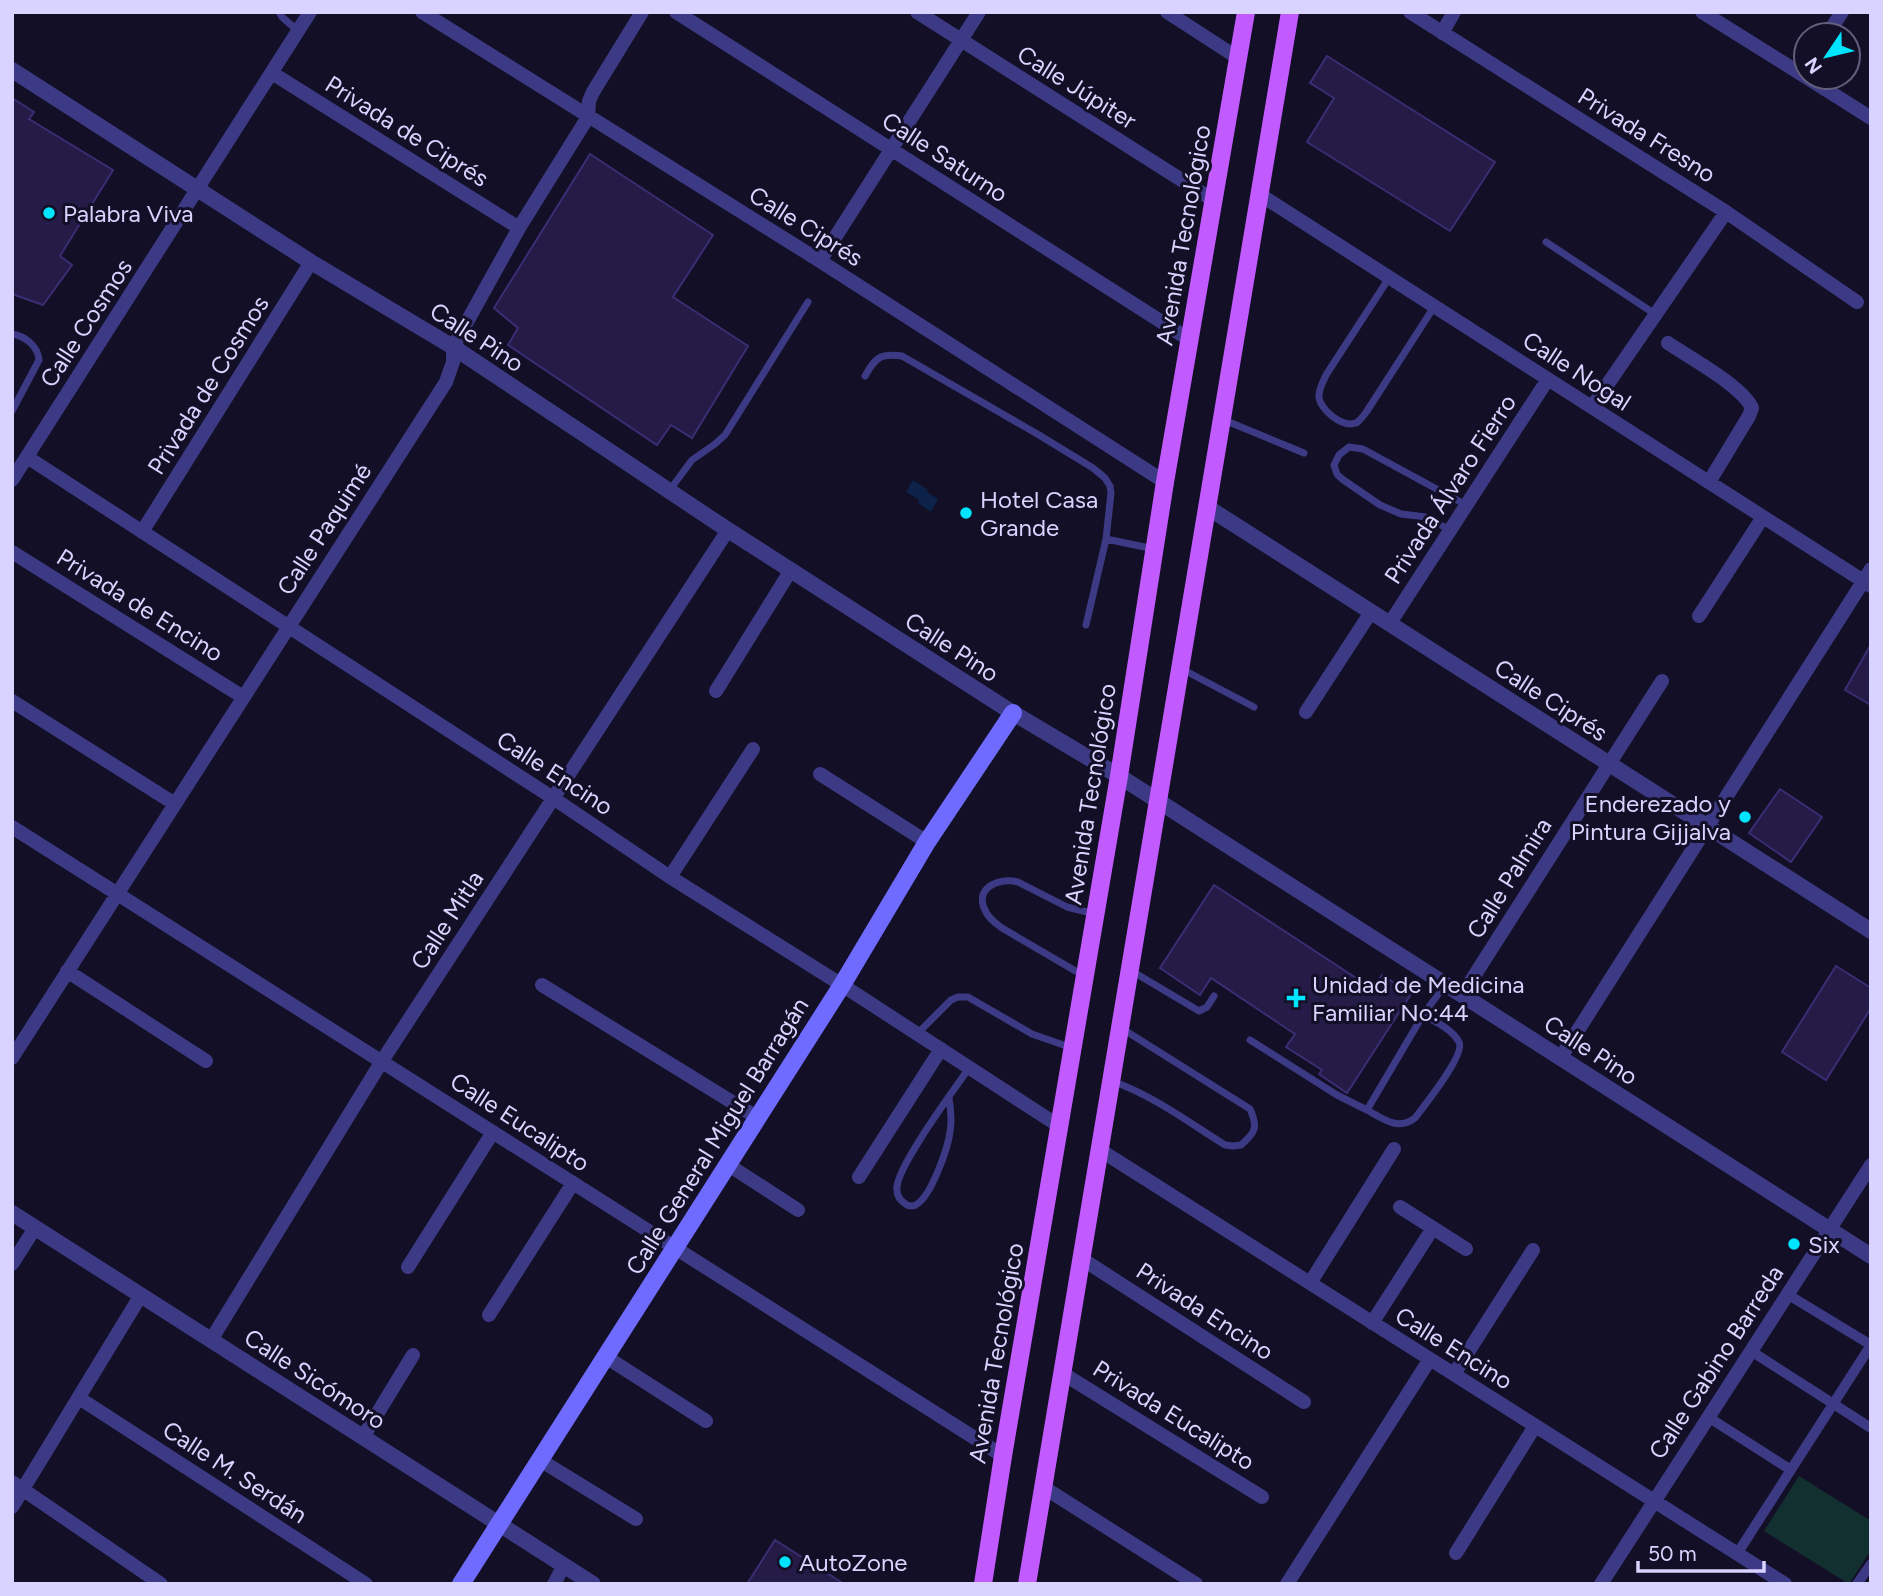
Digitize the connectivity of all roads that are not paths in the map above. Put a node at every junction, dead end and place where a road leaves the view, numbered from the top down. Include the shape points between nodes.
1 (279, 12) edge
2 (310, 12) edge
3 (422, 12) edge
4 (642, 12) edge
5 (676, 12) edge
6 (917, 12) edge
7 (979, 12) edge
8 (1167, 12) edge
9 (1246, 12) edge
10 (1290, 12) edge
11 (1409, 12) edge
12 (1454, 12) edge
13 (1702, 12) edge
14 (298, 31) junction
15 (1442, 33) junction
16 (961, 40) junction
17 (1238, 58) junction
18 (1792, 66) edge
19 (12, 70) edge
20 (271, 73) junction
21 (1830, 91) edge
22 (589, 117) junction
23 (1871, 118) edge
24 (891, 150) junction
25 (198, 190) junction
26 (1259, 194) junction
27 (1213, 201) junction
28 (1726, 212) junction
29 (519, 228) junction
30 (1546, 242) dead end
31 (820, 261) junction
32 (311, 262) junction
33 (1389, 277) junction
34 (808, 302) dead end
35 (1857, 302) dead end
36 (1434, 307) junction
37 (1656, 314) junction
38 (12, 334) edge
39 (1190, 340) junction
40 (1668, 343) dead end
41 (453, 347) junction
42 (865, 376) dead end
43 (1548, 379) junction
44 (1592, 407) junction
45 (12, 411) edge
46 (1221, 419) junction
47 (1304, 453) dead end
48 (27, 457) junction
49 (12, 480) edge
50 (1165, 482) junction
51 (1709, 482) junction
52 (669, 491) junction
53 (1466, 505) junction
54 (1207, 507) junction
55 (1763, 517) junction
56 (728, 530) junction
57 (1450, 530) junction
58 (142, 532) junction
59 (1106, 539) junction
60 (1154, 549) junction
61 (12, 552) edge
62 (792, 570) junction
63 (1868, 578) edge
64 (1371, 611) junction
65 (1699, 617) dead end
66 (1390, 623) junction
67 (1086, 625) dead end
68 (288, 626) junction
69 (1180, 668) junction
70 (1662, 681) dead end
71 (716, 691) dead end
72 (243, 697) junction
73 (12, 701) edge
74 (1254, 707) dead end
75 (1306, 712) dead end
76 (1013, 713) junction
77 (753, 749) dead end
78 (1608, 763) junction
79 (820, 774) dead end
80 (1119, 776) junction
81 (553, 798) junction
82 (1158, 800) junction
83 (174, 804) junction
84 (1707, 826) junction
85 (12, 827) edge
86 (927, 842) junction
87 (670, 877) junction
88 (118, 893) junction
89 (1095, 915) junction
90 (1871, 930) edge
91 (1130, 970) junction
92 (67, 971) junction
93 (1085, 976) junction
94 (1446, 984) junction
95 (542, 985) dead end
96 (842, 985) junction
97 (1462, 995) junction
98 (1214, 996) dead end
99 (1423, 1015) junction
100 (1120, 1028) junction
101 (917, 1034) junction
102 (1250, 1040) dead end
103 (1072, 1048) junction
104 (940, 1049) junction
105 (1561, 1057) junction
106 (12, 1058) edge
107 (382, 1061) junction
108 (206, 1062) dead end
109 (969, 1068) junction
110 (1112, 1080) junction
111 (949, 1098) junction
112 (1367, 1110) junction
113 (758, 1118) junction
114 (1059, 1126) junction
115 (493, 1132) junction
116 (1394, 1149) dead end
117 (1100, 1150) junction
118 (727, 1164) junction
119 (1871, 1166) edge
120 (859, 1177) dead end
121 (573, 1183) junction
122 (1400, 1207) dead end
123 (798, 1210) dead end
124 (12, 1213) edge
125 (35, 1228) junction
126 (1433, 1228) junction
127 (1830, 1229) junction
128 (675, 1248) junction
129 (1466, 1249) dead end
130 (1533, 1250) dead end
131 (1871, 1256) edge
132 (1082, 1259) junction
133 (12, 1264) edge
134 (408, 1266) dead end
135 (1310, 1283) junction
136 (1787, 1294) junction
137 (141, 1295) junction
138 (489, 1315) dead end
139 (1372, 1323) junction
140 (211, 1340) junction
141 (1871, 1345) edge
142 (1751, 1351) junction
143 (413, 1355) dead end
144 (606, 1357) junction
145 (1430, 1359) junction
146 (1062, 1373) junction
147 (1454, 1374) junction
148 (79, 1398) junction
149 (1304, 1402) dead end
150 (1833, 1404) junction
151 (1707, 1417) junction
152 (706, 1421) dead end
153 (1535, 1426) junction
154 (1871, 1428) edge
155 (363, 1437) junction
156 (1003, 1456) junction
157 (540, 1460) junction
158 (1791, 1470) junction
159 (18, 1486) edge
160 (1043, 1487) junction
161 (1262, 1497) dead end
162 (1653, 1501) junction
163 (12, 1507) edge
164 (636, 1519) dead end
165 (499, 1524) junction
166 (1456, 1553) dead end
167 (1737, 1554) junction
168 (1871, 1563) edge
169 (564, 1565) junction
170 (161, 1584) edge
171 (366, 1584) edge
172 (461, 1584) edge
173 (554, 1584) edge
174 (593, 1584) edge
175 (984, 1584) edge
176 (1027, 1584) edge
177 (1196, 1584) edge
178 (1287, 1584) edge
179 (1601, 1584) edge
180 (1785, 1584) edge
181 (1857, 1584) edge

1 - 14 lane
2 - 14 street, Calle Cosmos
3 - 22 street, Calle Ciprés
4 - 22 street, Calle Paquimé via 593,92
5 - 24 street, Calle Saturno
6 - 16 street, Calle Júpiter
7 - 16 street
8 - 17 street
9 - 17 main road, Avenida Tecnológico
10 - 26 main road
11 - 15 street, Privada Fresno
12 - 15 street
13 - 18 street
14 - 20 street, Calle Cosmos
15 - 28 street, Privada Fresno
16 - 24 street
16 - 27 street, Calle Júpiter
17 - 27 main road, Avenida Tecnológico
19 - 25 street, Calle Pino
20 - 25 street, Calle Cosmos
20 - 29 street, Privada de Ciprés
21 - 23 street
22 - 29 street, Calle Paquimé
22 - 31 street, Calle Ciprés
24 - 31 street
24 - 39 street, Calle Saturno
25 - 32 street, Calle Pino
25 - 48 street, Calle Cosmos
26 - 33 street, Calle Nogal
26 - 46 main road
27 - 39 main road, Avenida Tecnológico
28 - 35 street, Privada Fresno
28 - 37 street
29 - 41 street, Calle Paquimé
30 - 37 lane
31 - 50 street, Calle Ciprés
32 - 41 street, Calle Pino
32 - 58 street, Privada de Cosmos
33 - 36 street, Calle Nogal
33 - 36 lane via 1321,387 1319,398 1330,415 1346,423 1360,420
34 - 52 lane via 725,435 692,460
36 - 43 street, Calle Nogal
37 - 44 street
38 - 45 lane via 29,343 39,360
39 - 50 main road, Avenida Tecnológico
40 - 51 street via 1737,389 1752,408
41 - 52 street, Calle Pino
41 - 68 street, Calle Paquimé via 446,382
42 - 59 lane via 880,356 902,356 1093,468 1110,486
43 - 44 street, Calle Nogal
43 - 53 street, Privada Álvaro Fierro
44 - 51 street, Calle Nogal
46 - 47 lane
46 - 54 main road
48 - 49 street, Calle Cosmos
48 - 58 street, Calle Encino
50 - 60 main road, Avenida Tecnológico
51 - 55 street, Calle Nogal
52 - 56 street, Calle Pino
53 - 57 street, Privada Álvaro Fierro
53 - 57 lane via 1363,449 1349,447 1339,455 1334,465 1337,474 1358,490 1393,511 1426,517
54 - 64 street, Calle Ciprés
54 - 69 main road
55 - 63 street, Calle Nogal
55 - 65 street
56 - 62 street, Calle Pino
56 - 81 street, Calle Mitla
57 - 66 street, Privada Álvaro Fierro
58 - 68 street, Calle Encino
59 - 60 lane
59 - 67 lane
60 - 80 main road, Avenida Tecnológico
61 - 72 street, Privada de Encino
62 - 71 street
62 - 76 street, Calle Pino
63 - 84 street
64 - 66 street, Calle Ciprés
64 - 75 street, Privada Álvaro Fierro
66 - 78 street, Calle Ciprés
68 - 72 street, Calle Paquimé
68 - 81 street, Calle Encino
69 - 74 lane
69 - 82 main road
70 - 78 street, Calle Palmira
72 - 83 street, Calle Paquimé
73 - 83 street
76 - 80 street, Calle Pino
76 - 86 main road, Calle General Miguel Barragán
77 - 87 street
78 - 84 street, Calle Ciprés
78 - 97 street, Calle Palmira
79 - 86 street
80 - 82 street, Calle Pino
80 - 89 main road, Avenida Tecnológico
81 - 87 street, Calle Encino
81 - 107 street, Calle Mitla
82 - 91 main road
82 - 94 street, Calle Pino
83 - 88 street, Calle Paquimé
84 - 90 street, Calle Ciprés
84 - 105 street
85 - 88 street, Calle Eucalipto
86 - 96 main road, Calle General Miguel Barragán
87 - 96 street, Calle Encino
88 - 92 street, Calle Paquimé
88 - 107 street, Calle Eucalipto
89 - 93 main road, Avenida Tecnológico
89 - 93 lane via 1011,880 996,881 983,898 985,911 1002,928
91 - 98 lane via 1199,1011 1208,1007
91 - 100 main road
92 - 106 street, Calle Paquimé
92 - 108 street
93 - 103 main road, Avenida Tecnológico
94 - 97 street, Calle Pino
94 - 99 lane
95 - 113 street
96 - 101 street, Calle Encino
96 - 113 main road, Calle General Miguel Barragán
97 - 105 street, Calle Pino
99 - 112 lane
99 - 112 lane via 1459,1040 1460,1051 1453,1064 1408,1123 1393,1124
100 - 110 main road
100 - 110 lane via 1250,1109 1255,1119 1253,1132 1241,1145 1225,1145 1161,1104
101 - 103 lane via 951,1000 968,997 1032,1034
101 - 104 street, Calle Encino
102 - 112 lane
103 - 114 main road, Avenida Tecnológico
104 - 109 street, Calle Encino
104 - 120 street
105 - 127 street, Calle Pino
107 - 115 street, Calle Eucalipto
107 - 140 street, Calle Mitla
109 - 111 lane
109 - 114 street, Calle Encino
110 - 117 main road
111 - 111 lane via 900,1176 898,1196 906,1205 914,1206 926,1195 947,1146
113 - 118 main road, Calle General Miguel Barragán
114 - 156 main road, Avenida Tecnológico
115 - 121 street, Calle Eucalipto
115 - 134 street
116 - 135 street
117 - 132 main road
117 - 135 street, Calle Encino
118 - 123 street
118 - 128 main road, Calle General Miguel Barragán
119 - 127 street, Calle Gabino Barreda
121 - 128 street, Calle Eucalipto
121 - 138 street
122 - 126 street
124 - 125 street, Calle Sicómoro
125 - 133 street
125 - 137 street, Calle Sicómoro
126 - 129 street
126 - 139 street
127 - 131 street, Calle Pino
127 - 136 street, Calle Gabino Barreda
128 - 144 main road, Calle General Miguel Barragán
128 - 156 street, Calle Eucalipto
130 - 147 street
132 - 146 main road
132 - 149 street, Privada Encino
135 - 139 street, Calle Encino
136 - 141 street
136 - 142 street, Calle Gabino Barreda
137 - 140 street, Calle Sicómoro
137 - 148 street
139 - 145 street, Calle Encino
140 - 155 street, Calle Sicómoro
141 - 150 street
142 - 150 street
142 - 151 street, Calle Gabino Barreda
143 - 155 street
144 - 152 street
144 - 157 main road, Calle General Miguel Barragán
145 - 147 street, Calle Encino
145 - 178 street
146 - 160 main road
146 - 161 street, Privada Eucalipto
147 - 153 street, Calle Encino
148 - 159 street
148 - 171 street, Calle M. Serdán
150 - 154 street
150 - 158 street
151 - 158 street
151 - 162 street, Calle Gabino Barreda
153 - 162 street, Calle Encino
153 - 166 street
155 - 165 street, Calle Sicómoro
156 - 175 main road, Avenida Tecnológico
157 - 164 street
157 - 165 main road, Calle General Miguel Barragán
158 - 167 street
159 - 163 street
159 - 170 street
160 - 176 main road
160 - 177 street
162 - 167 street, Calle Encino
162 - 179 street, Calle Gabino Barreda
165 - 169 street, Calle Sicómoro
165 - 172 main road, Calle General Miguel Barragán
167 - 180 street, Calle Encino
168 - 181 street
169 - 173 street
169 - 174 street, Calle Sicómoro

